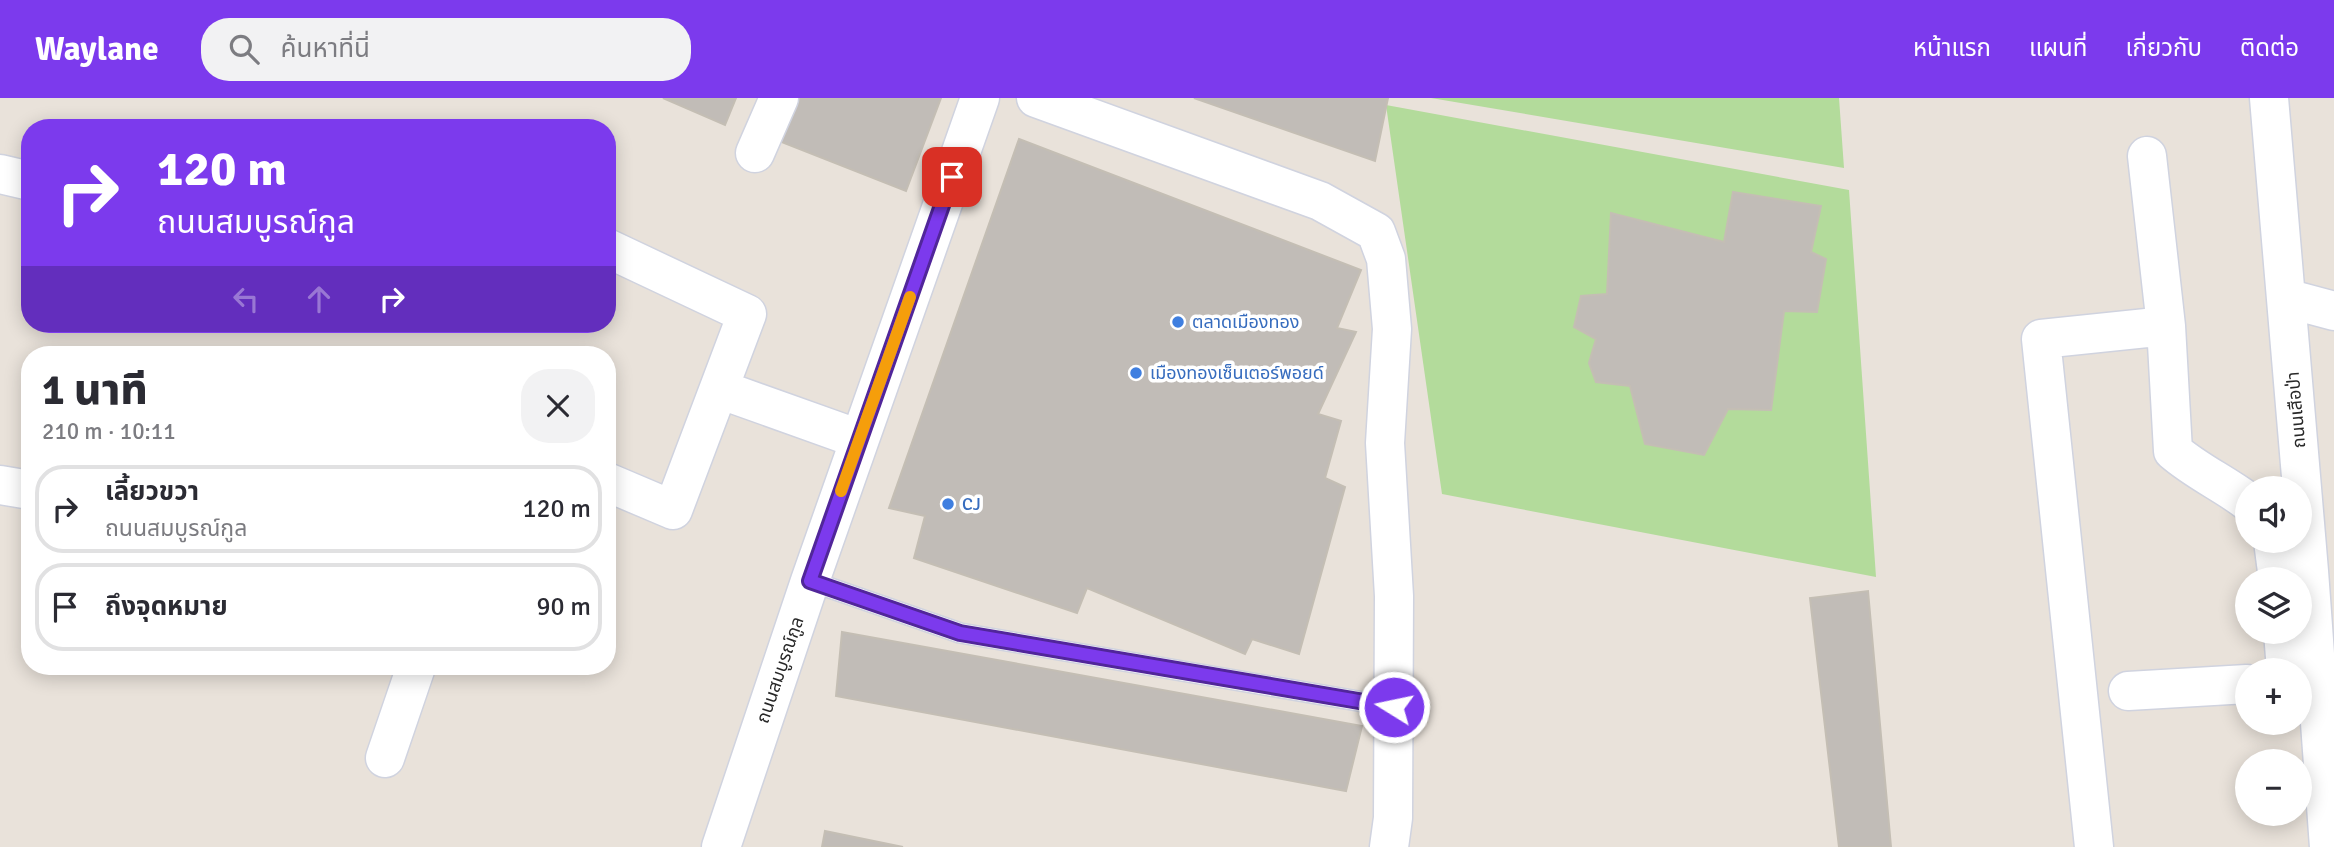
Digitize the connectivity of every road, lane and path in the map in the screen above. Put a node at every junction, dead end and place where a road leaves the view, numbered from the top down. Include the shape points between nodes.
1 (779, 98) edge
2 (980, 98) edge
3 (1036, 98) edge
4 (2269, 98) edge
5 (755, 153) dead end
6 (2147, 156) dead end
7 (0, 174) edge
8 (21, 179) edge
9 (616, 252) edge
10 (2286, 298) junction
11 (2334, 311) edge
12 (2166, 326) junction
13 (719, 388) junction
14 (859, 439) junction
15 (0, 485) edge
16 (616, 486) edge
17 (21, 488) edge
18 (2235, 492) edge
19 (2285, 553) edge
20 (2298, 567) edge
21 (2306, 567) edge
22 (810, 581) junction
23 (413, 675) edge
24 (2235, 685) edge
25 (2127, 691) dead end
26 (1394, 707) junction
27 (2310, 735) edge
28 (385, 758) dead end
29 (721, 847) edge
30 (1390, 847) edge
31 (2094, 847) edge
32 (2329, 847) edge

1 - 5 street
2 - 14 street, ถนนสมบูรณ์กูล
3 - 26 street via 1320,201 1376,232 1386,259 1392,329 1385,443 1394,596
4 - 10 street, ถนนเสือป่า
6 - 12 street
7 - 8 street
9 - 13 street via 747,314
10 - 11 street
10 - 21 street, ถนนเสือป่า
12 - 18 street via 2173,451
12 - 31 street via 2040,339
13 - 14 street
13 - 16 street via 673,510
14 - 22 street, ถนนสมบูรณ์กูล
15 - 17 street
19 - 20 street
22 - 26 lane via 960,633
22 - 29 street, ถนนสมบูรณ์กูล
23 - 28 street
24 - 25 street
26 - 30 street
27 - 32 street, ถนนเสือป่า

